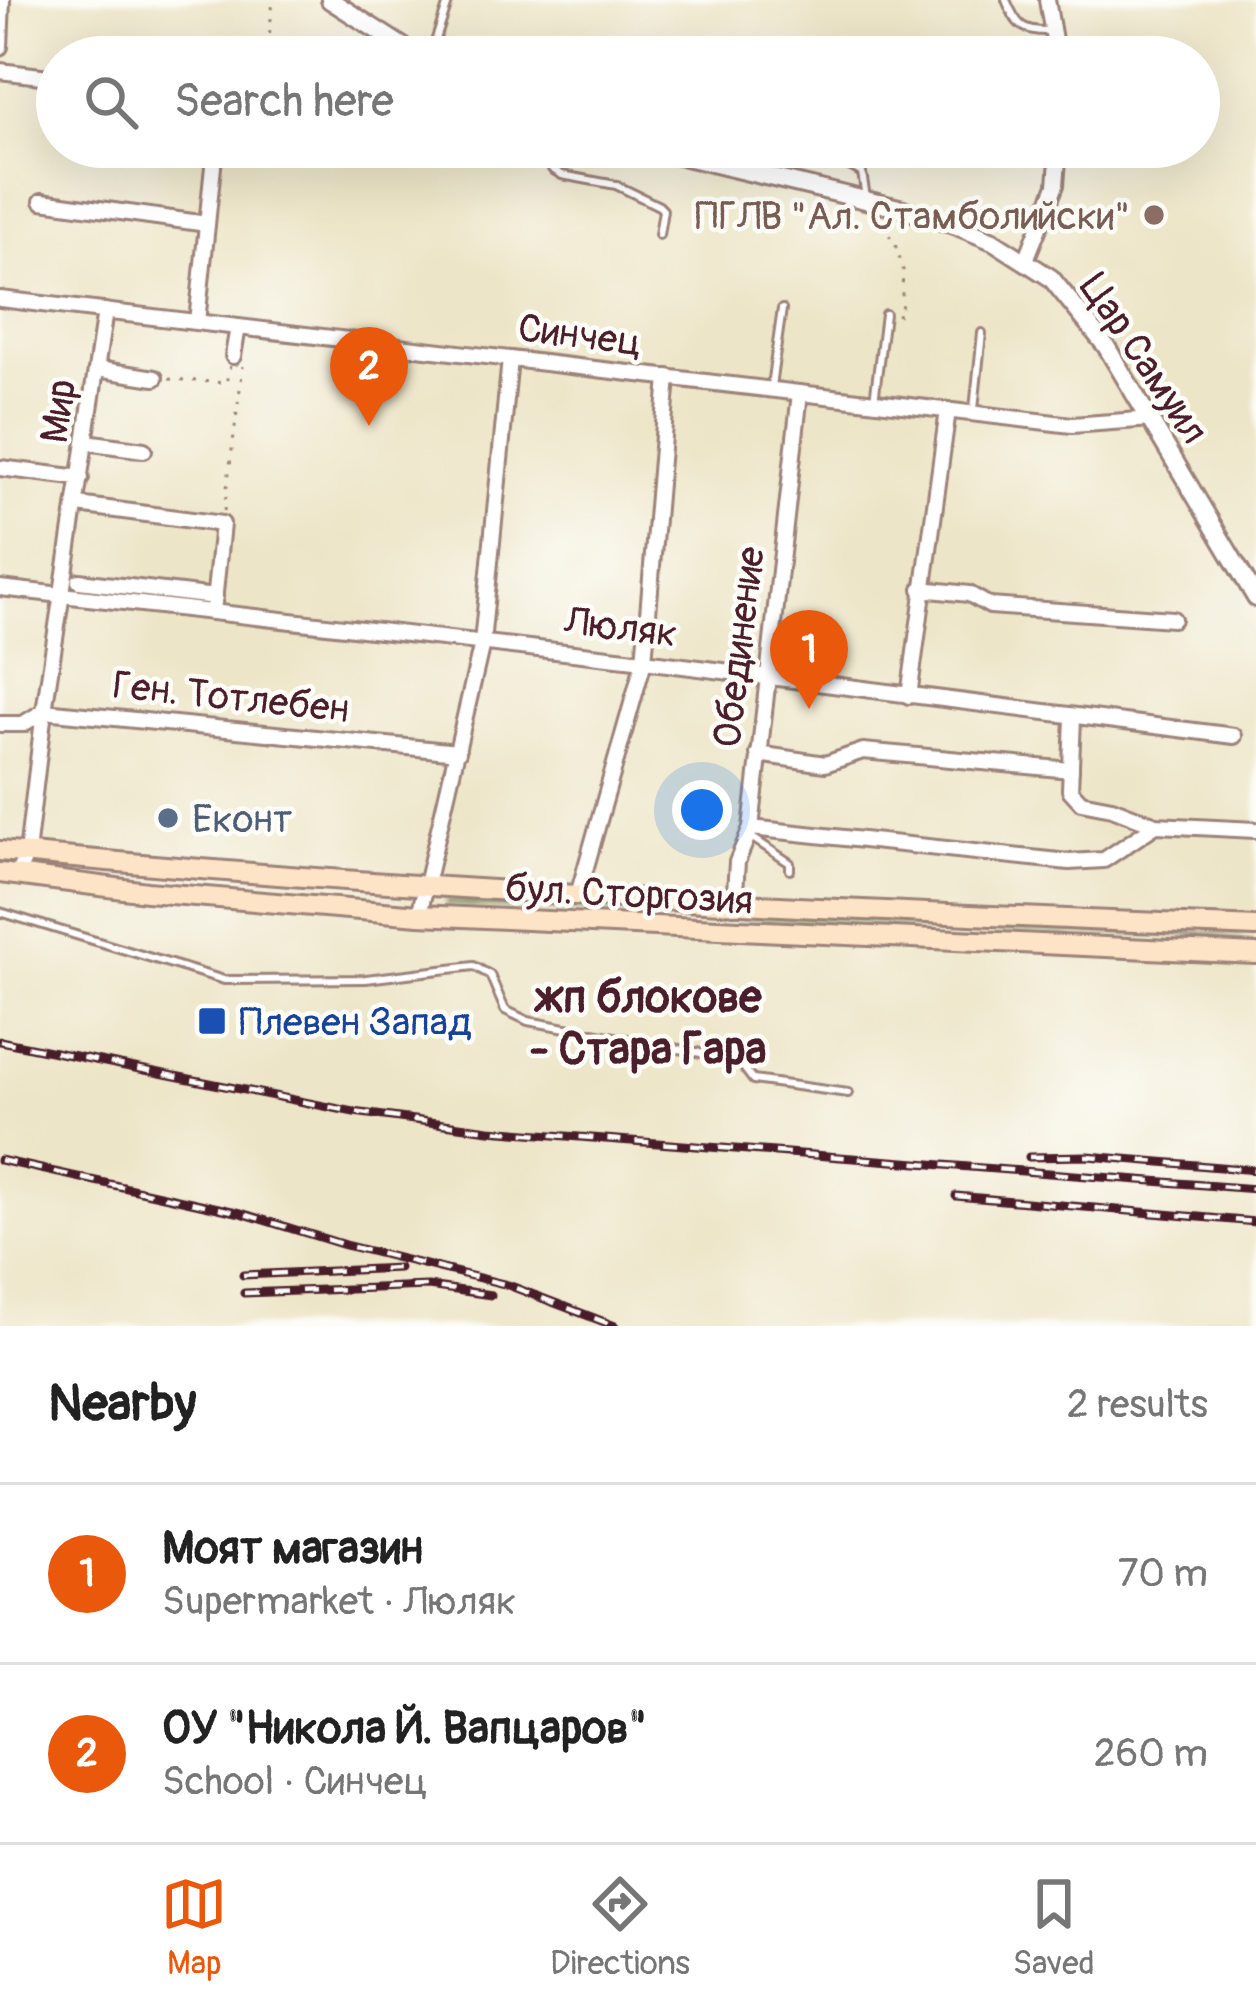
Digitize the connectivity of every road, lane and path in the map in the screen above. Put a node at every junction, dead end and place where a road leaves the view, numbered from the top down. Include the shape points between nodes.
1 (2, 0) edge
2 (273, 0) edge
3 (449, 0) edge
4 (1006, 0) edge
5 (1047, 0) edge
6 (338, 2) edge
7 (1055, 31) junction
8 (269, 36) edge
9 (388, 36) edge
10 (437, 36) edge
11 (1055, 36) edge
12 (0, 47) edge
13 (0, 71) edge
14 (36, 75) edge
15 (213, 168) edge
16 (552, 168) edge
17 (736, 168) edge
18 (854, 168) edge
19 (1057, 168) edge
20 (42, 201) dead end
21 (872, 202) junction
22 (207, 224) junction
23 (658, 235) dead end
24 (1025, 260) junction
25 (0, 299) edge
26 (782, 309) dead end
27 (105, 311) junction
28 (885, 314) joint
29 (197, 322) junction
30 (243, 327) junction
31 (982, 332) dead end
32 (233, 356) joint
33 (510, 359) junction
34 (97, 369) junction
35 (668, 377) junction
36 (155, 378) joint
37 (771, 389) junction
38 (800, 393) junction
39 (874, 401) junction
40 (948, 410) junction
41 (974, 413) junction
42 (1152, 419) junction
43 (86, 442) junction
44 (145, 450) dead end
45 (0, 468) edge
46 (81, 478) junction
47 (78, 505) junction
48 (222, 524) junction
49 (79, 581) dead end
50 (0, 588) edge
51 (921, 589) junction
52 (64, 595) junction
53 (1256, 598) edge
54 (214, 604) junction
55 (1173, 619) dead end
56 (482, 643) junction
57 (644, 661) junction
58 (768, 679) junction
59 (909, 696) junction
60 (44, 711) junction
61 (1073, 718) junction
62 (0, 724) edge
63 (1234, 736) dead end
64 (458, 752) junction
65 (758, 754) junction
66 (1071, 770) junction
67 (1156, 825) junction
68 (1256, 830) edge
69 (750, 831) junction
70 (0, 851) edge
71 (27, 854) junction
72 (790, 870) dead end
73 (5, 874) edge
74 (425, 888) junction
75 (578, 895) junction
76 (734, 906) junction
77 (0, 912) edge
78 (418, 915) junction
79 (1256, 927) edge
80 (1256, 954) edge
81 (848, 1094) dead end

1 - 12 street
2 - 8 path
3 - 10 lane
4 - 7 lane via 1027,32
5 - 7 street
6 - 9 street
7 - 11 street
13 - 14 street
15 - 22 street
16 - 23 lane via 659,206
17 - 21 street, Цар Самуил
18 - 21 lane
19 - 24 street
20 - 22 street
21 - 24 street, Цар Самуил via 957,226
21 - 28 path via 895,243 905,286 901,315
22 - 29 street
24 - 42 street, Цар Самуил via 1077,306
25 - 27 street, Синчец
26 - 37 lane
27 - 29 street, Синчец
27 - 34 street, Мир
28 - 39 lane
29 - 30 street, Синчец
30 - 32 street
30 - 33 street, Синчец
30 - 48 path
31 - 41 lane
32 - 36 path via 226,383
33 - 35 street, Синчец
33 - 56 street
34 - 36 street
34 - 43 street, Мир
35 - 37 street, Синчец
35 - 57 street
37 - 38 street, Синчец
38 - 39 street, Синчец
38 - 58 street, Обединение
39 - 40 street, Синчец
40 - 41 street, Синчец
40 - 51 street
41 - 42 street, Синчец via 1072,425
42 - 53 street, Цар Самуил
43 - 44 street
43 - 46 street, Мир
45 - 46 street
46 - 47 street, Мир
47 - 48 street
47 - 52 street, Мир
48 - 54 street
49 - 54 street
50 - 52 street, Люляк
51 - 55 street via 969,594 990,606
51 - 59 street
52 - 54 street, Люляк
52 - 60 street, Мир
54 - 56 street, Люляк
56 - 57 street, Люляк
56 - 64 street
57 - 58 street, Люляк
57 - 75 street
58 - 59 street, Люляк
58 - 65 street, Обединение
59 - 61 street, Люляк
60 - 62 street, Ген. Тотлебен via 23,724
60 - 64 street, Ген. Тотлебен
60 - 71 street, Мир
61 - 63 street, Люляк
61 - 66 street
64 - 74 street
65 - 66 street via 825,764 863,751
65 - 69 street, Обединение
66 - 67 street via 1070,790 1081,802
67 - 68 street
67 - 69 street via 1104,860 1069,862
69 - 72 lane
69 - 76 street, Обединение via 736,862
70 - 71 main road, бул. Сторгозия
71 - 73 street, Мир
71 - 74 main road, бул. Сторгозия
73 - 78 main road, бул. Сторгозия
74 - 75 main road, бул. Сторгозия
74 - 78 street
75 - 76 main road, бул. Сторгозия
76 - 79 main road, бул. Сторгозия
77 - 81 lane via 224,980 367,979 474,966 490,975 505,1010 528,1021 728,1058 753,1080
78 - 80 main road, бул. Сторгозия

